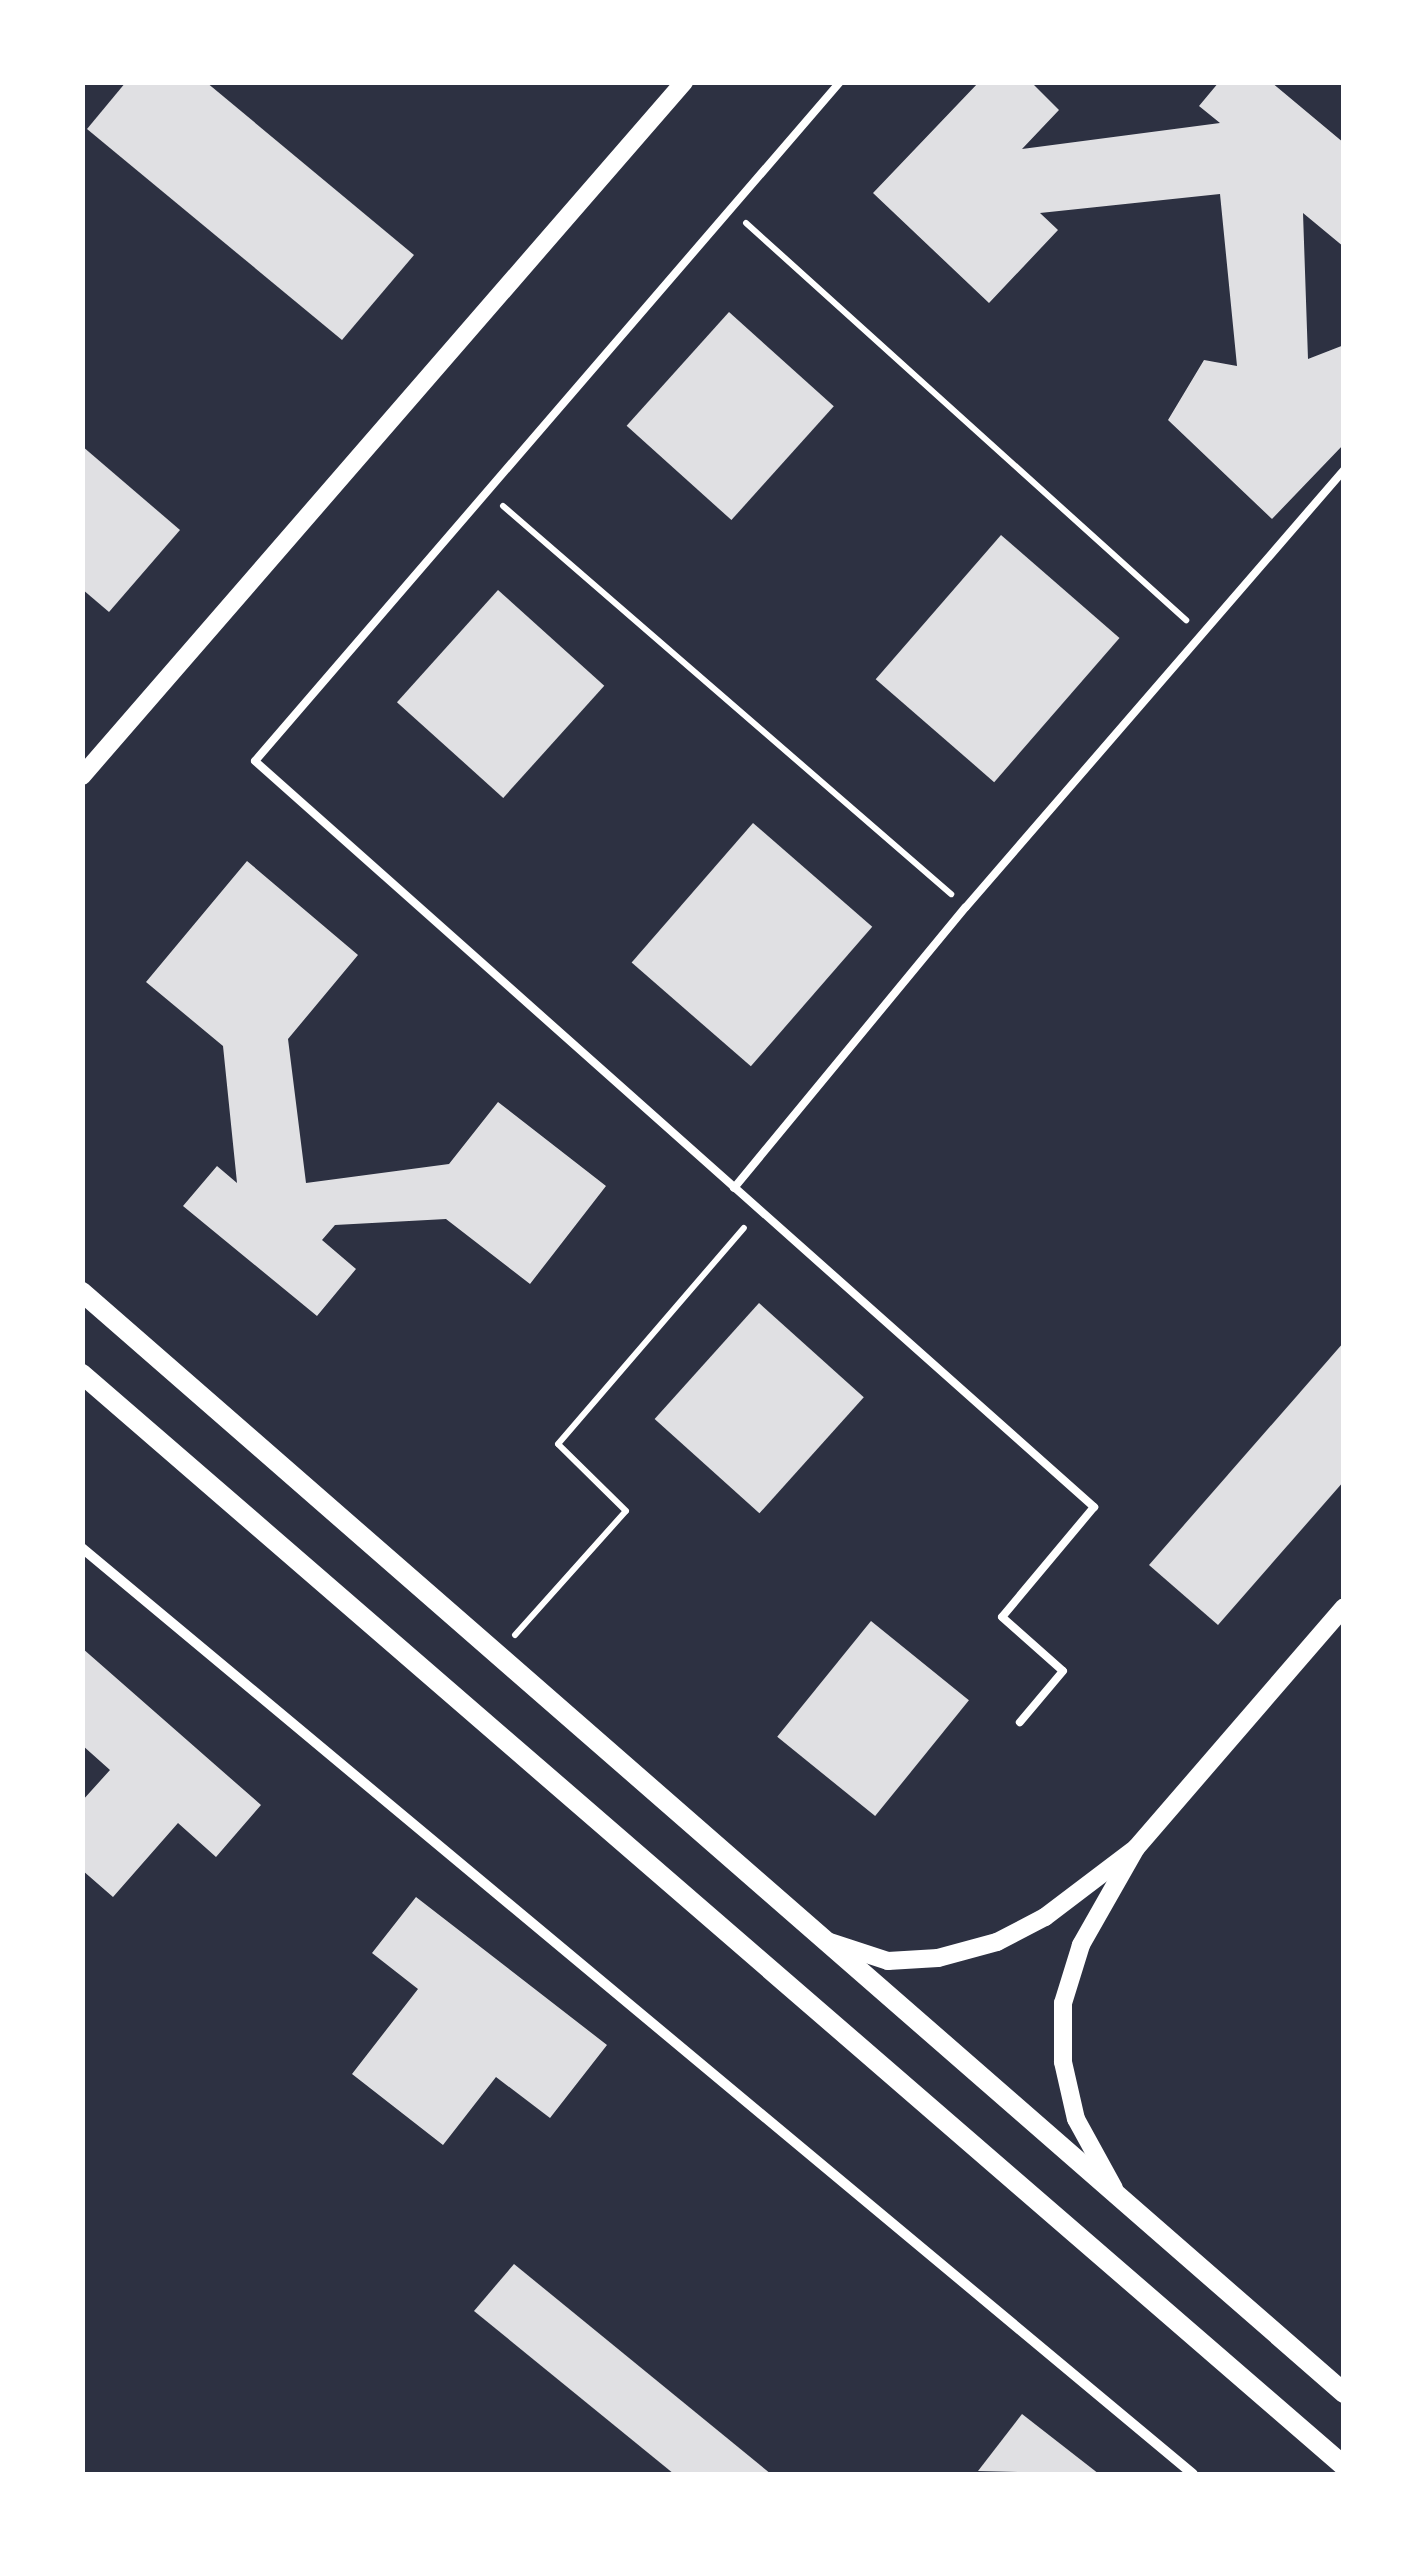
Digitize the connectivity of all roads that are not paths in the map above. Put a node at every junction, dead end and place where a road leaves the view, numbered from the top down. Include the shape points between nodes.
1 (684, 82) edge
2 (840, 82) edge
3 (1344, 470) edge
4 (82, 776) edge
5 (734, 1188) junction
6 (82, 1292) edge
7 (82, 1374) edge
8 (82, 1548) edge
9 (1344, 1608) edge
10 (1020, 1722) dead end
11 (1136, 1848) junction
12 (826, 1941) junction
13 (1119, 2197) junction
14 (1344, 2393) edge
15 (1344, 2466) edge
16 (1193, 2474) edge

1 - 4 street
2 - 5 lane via 255,761
3 - 5 lane via 966,907
5 - 10 lane via 1094,1507 1002,1617 1063,1671
6 - 12 main road
7 - 15 main road
8 - 16 street
9 - 11 street
11 - 12 street via 1045,1917 997,1942 938,1958 888,1961
11 - 13 street via 1081,1945 1063,2002 1063,2062 1076,2119
12 - 13 main road
13 - 14 main road

